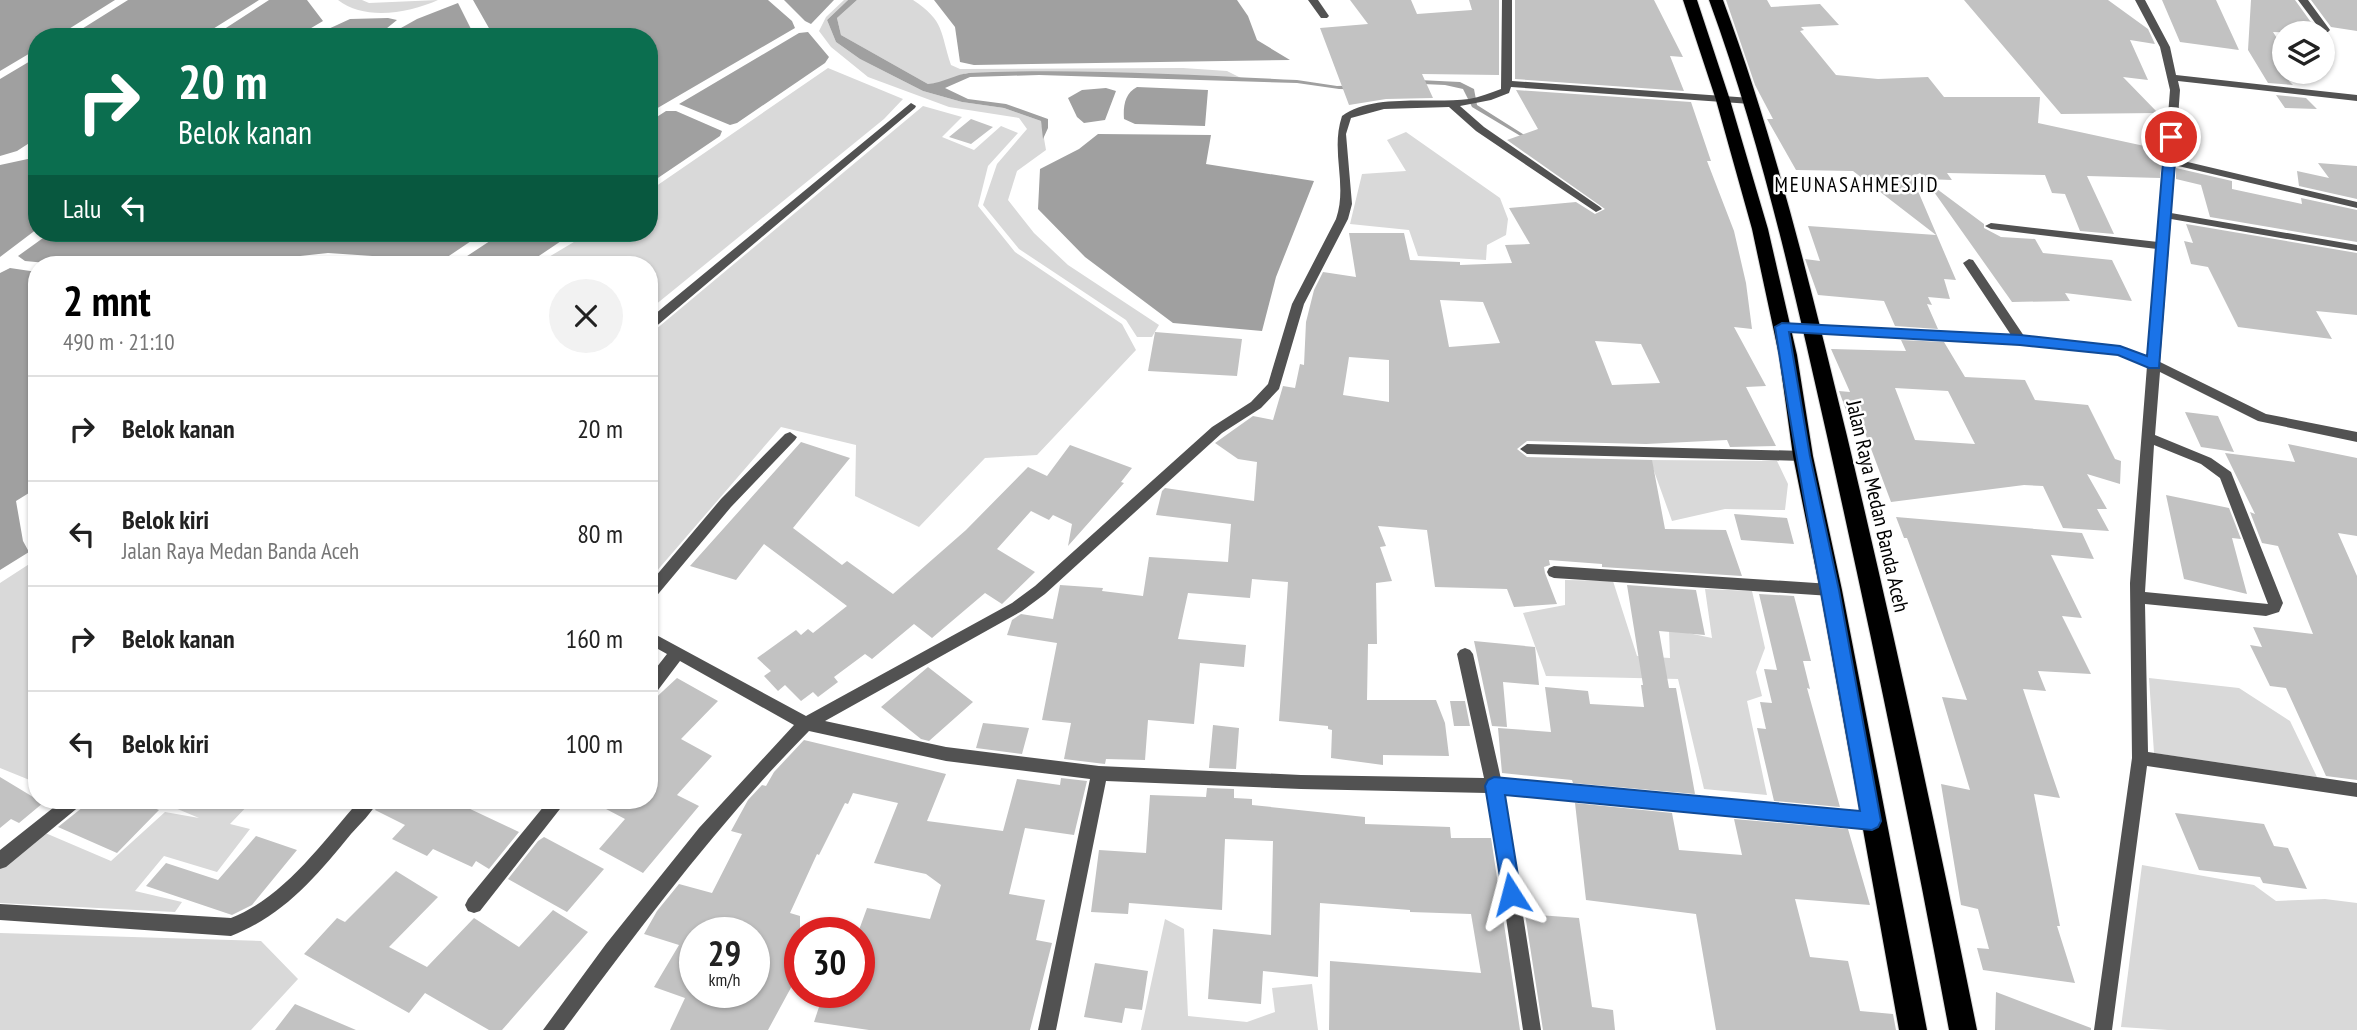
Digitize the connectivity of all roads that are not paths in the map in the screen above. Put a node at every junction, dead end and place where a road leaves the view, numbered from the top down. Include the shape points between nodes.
1 (1313, 0) edge
2 (1507, 0) edge
3 (1690, 0) edge
4 (1716, 0) edge
5 (2140, 0) edge
6 (2304, 0) edge
7 (1324, 16) dead end
8 (2319, 21) edge
9 (2172, 77) junction
10 (1507, 84) junction
11 (2357, 98) edge
12 (1723, 100) junction
13 (1751, 101) junction
14 (1457, 102) junction
15 (911, 106) dead end
16 (2169, 161) junction
17 (1749, 190) junction
18 (1777, 192) junction
19 (2357, 205) edge
20 (1596, 209) dead end
21 (2165, 215) junction
22 (1991, 226) dead end
23 (2163, 246) junction
24 (2357, 248) edge
25 (1969, 263) dead end
26 (658, 318) edge
27 (1782, 327) junction
28 (1812, 329) junction
29 (2020, 340) junction
30 (2154, 364) junction
31 (790, 437) dead end
32 (2147, 437) junction
33 (2357, 437) edge
34 (1527, 449) dead end
35 (1803, 456) junction
36 (1555, 572) dead end
37 (658, 584) edge
38 (1831, 590) junction
39 (2137, 597) junction
40 (658, 642) edge
41 (678, 652) junction
42 (1465, 654) dead end
43 (658, 677) edge
44 (806, 724) junction
45 (2140, 758) junction
46 (1099, 773) junction
47 (1494, 786) junction
48 (2357, 790) edge
49 (64, 809) edge
50 (362, 809) edge
51 (552, 809) edge
52 (1872, 821) junction
53 (0, 861) edge
54 (474, 905) dead end
55 (0, 912) edge
56 (552, 1030) edge
57 (1047, 1030) edge
58 (1532, 1030) edge
59 (1913, 1030) edge
60 (1963, 1030) edge
61 (2103, 1030) edge

1 - 7 street
2 - 10 street
3 - 12 highway
4 - 13 highway, Jalan Raya Medan Banda Aceh
5 - 9 street via 2165,47
6 - 8 street
9 - 11 street
9 - 16 street
10 - 12 street
10 - 14 street via 1505,91
12 - 13 street
12 - 17 highway
13 - 18 highway, Jalan Raya Medan Banda Aceh
14 - 20 street via 1480,129
14 - 44 street via 1374,107 1347,116 1341,134 1347,204 1298,304 1274,386 1256,405 1217,430 1032,596
15 - 26 street
16 - 19 street
16 - 21 street
17 - 18 highway
17 - 27 highway
18 - 28 highway, Jalan Raya Medan Banda Aceh
21 - 23 street
21 - 24 street
22 - 23 street
23 - 30 street
25 - 29 street
27 - 28 street
27 - 35 highway
28 - 29 street
28 - 60 highway, Jalan Raya Medan Banda Aceh via 1922,815
29 - 30 street via 2120,351
30 - 32 street
30 - 33 street via 2263,418
31 - 37 street via 726,503
32 - 39 street
32 - 39 street via 2206,461 2226,475 2276,603 2266,610
34 - 35 street
35 - 38 highway
36 - 38 street
38 - 52 highway
39 - 45 street
40 - 41 street
41 - 43 street
41 - 44 street
42 - 47 street
44 - 46 street via 946,754
44 - 56 street via 712,825
45 - 48 street
45 - 61 street
46 - 47 street
46 - 57 street
47 - 52 street
47 - 58 street
49 - 53 street
50 - 55 street via 275,905 231,927
51 - 54 street
52 - 59 highway

